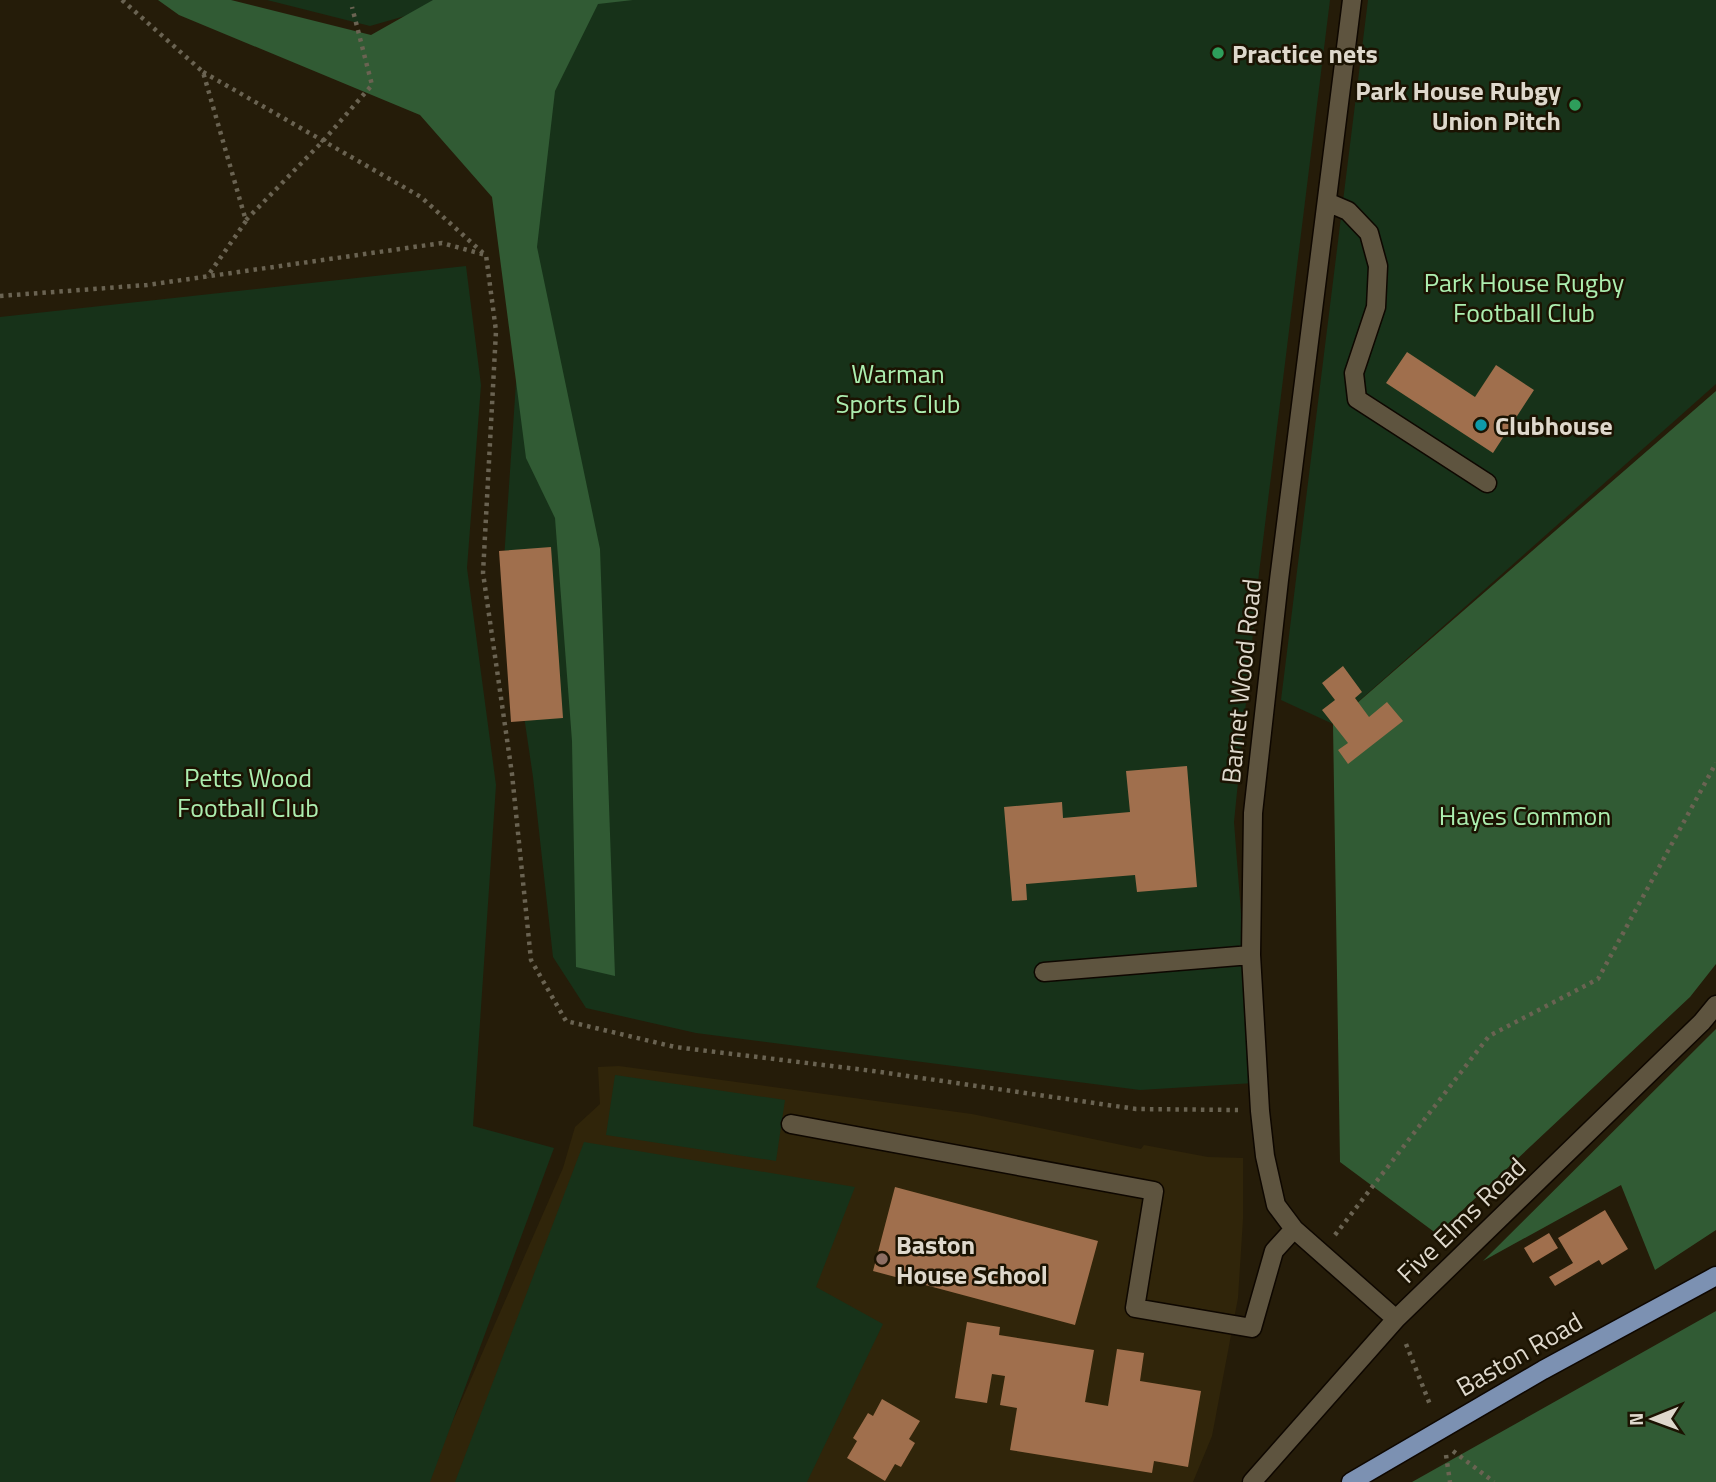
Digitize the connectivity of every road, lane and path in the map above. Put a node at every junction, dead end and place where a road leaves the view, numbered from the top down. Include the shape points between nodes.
1 (122, 0) edge
2 (1352, 0) edge
3 (352, 6) dead end
4 (203, 72) junction
5 (324, 141) junction
6 (1326, 202) junction
7 (246, 221) junction
8 (486, 255) junction
9 (206, 277) junction
10 (0, 296) edge
11 (1487, 483) dead end
12 (1716, 763) edge
13 (1251, 955) junction
14 (1044, 972) dead end
15 (1716, 1005) edge
16 (1260, 1111) junction
17 (790, 1124) dead end
18 (1294, 1229) junction
19 (1321, 1253) junction
20 (1716, 1276) edge
21 (1396, 1319) junction
22 (1440, 1430) junction
23 (1252, 1482) edge
24 (1351, 1482) edge
25 (1450, 1482) edge
26 (1494, 1482) edge

1 - 4 path
2 - 6 street, Barnet Wood Road
3 - 5 path via 372,85
4 - 5 path
4 - 7 path
5 - 7 path
5 - 8 path via 421,197
6 - 11 street via 1348,211 1369,233 1378,266 1376,307 1354,373 1357,399
6 - 13 street, Barnet Wood Road via 1253,813
7 - 9 path
8 - 9 path via 442,243
8 - 16 path via 496,331 483,573 512,774 531,960 566,1021 676,1047 1136,1109
9 - 10 path
12 - 19 path via 1598,979 1489,1036
13 - 14 street
13 - 16 street, Barnet Wood Road
15 - 21 street, Five Elms Road
16 - 18 street, Barnet Wood Road via 1276,1205
17 - 18 street via 1154,1191 1135,1308 1252,1328 1274,1251
18 - 19 street, Barnet Wood Road
19 - 21 street, Barnet Wood Road
20 - 22 main road, Baston Road
21 - 22 path
21 - 23 street, Five Elms Road
22 - 24 main road, Baston Road
25 - 26 path via 1445,1444

